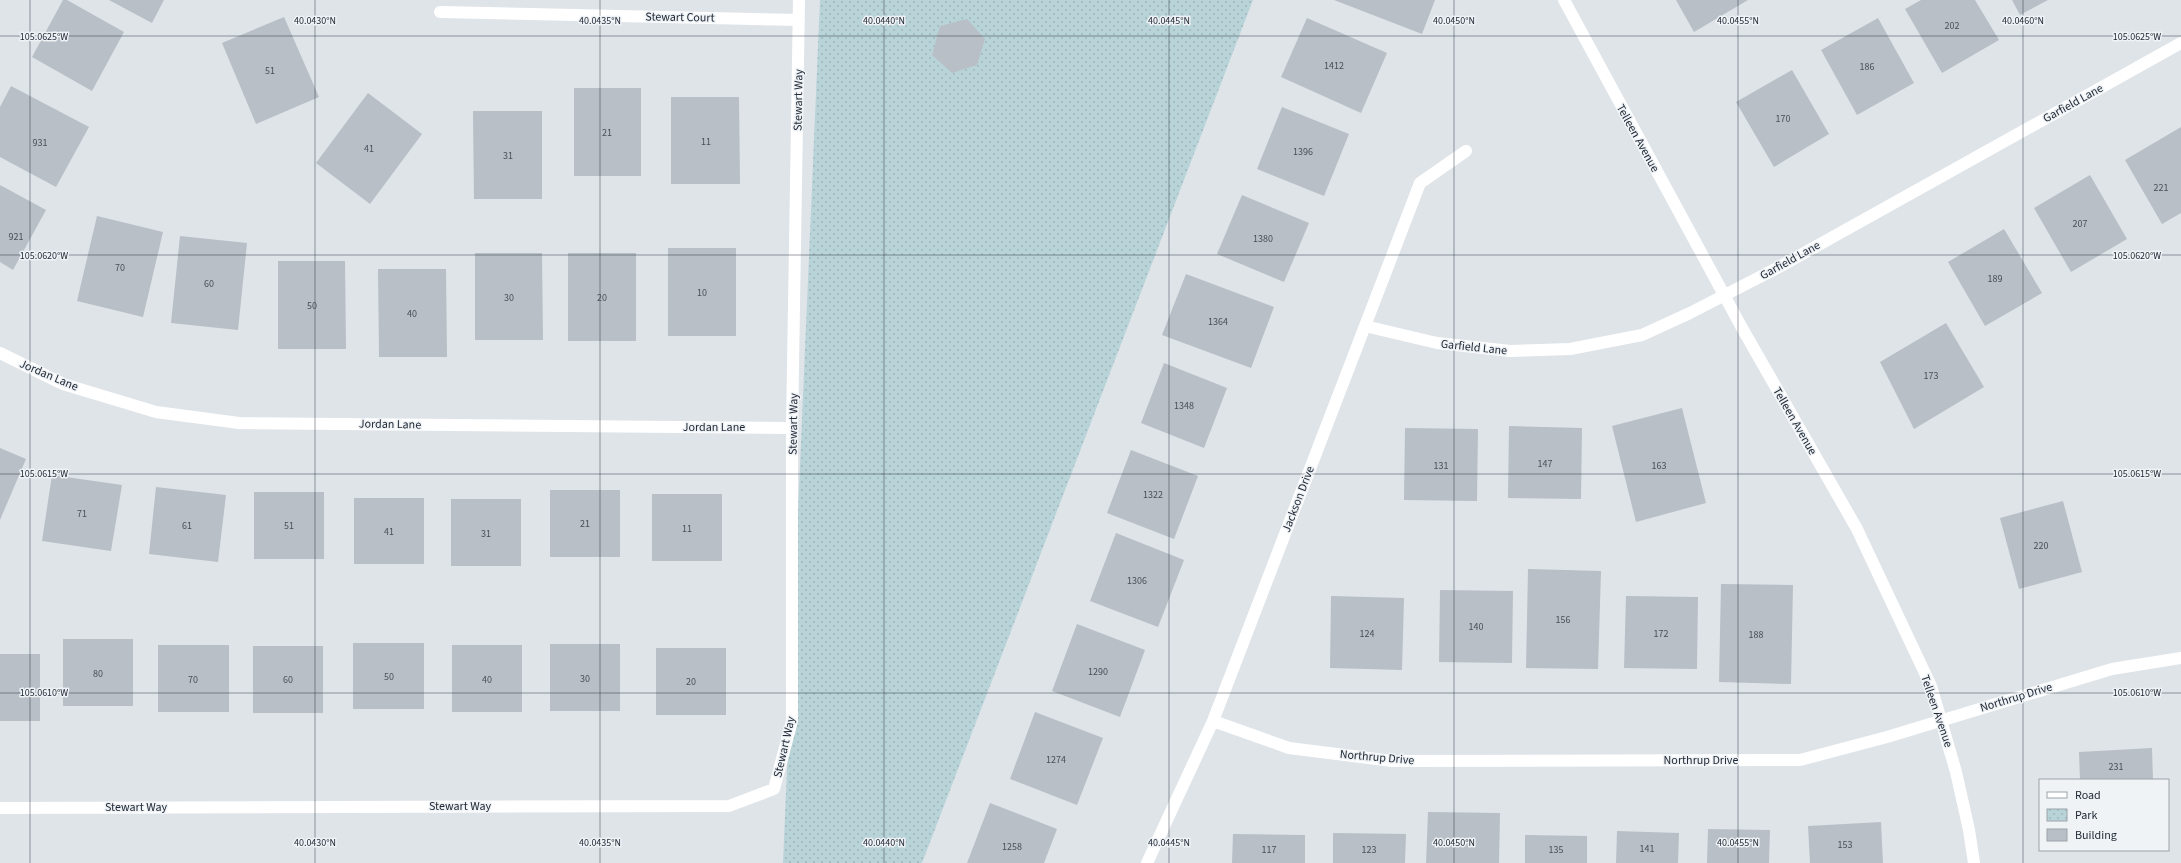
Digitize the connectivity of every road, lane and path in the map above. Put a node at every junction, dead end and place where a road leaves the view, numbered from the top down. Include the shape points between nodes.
1 (799, 0) edge
2 (1564, 0) edge
3 (440, 12) dead end
4 (799, 20) junction
5 (2181, 43) edge
6 (1466, 151) dead end
7 (1724, 296) junction
8 (1365, 326) junction
9 (0, 353) edge
10 (792, 428) junction
11 (2181, 658) edge
12 (1942, 720) junction
13 (1213, 721) junction
14 (0, 808) edge
15 (1147, 863) edge
16 (1974, 863) edge

1 - 4 street, Stewart Way
2 - 7 street, Telleen Avenue
3 - 4 street, Stewart Court
4 - 10 street, Stewart Way
5 - 7 street, Garfield Lane
6 - 8 street, Jackson Drive via 1420,183
7 - 8 street, Garfield Lane via 1642,335 1570,349 1510,351 1437,343
7 - 12 street, Telleen Avenue via 1857,529 1931,686
8 - 13 street, Jackson Drive
9 - 10 street, Jordan Lane via 64,384 149,410 239,423
10 - 14 street, Stewart Way via 792,721 774,789 729,806
11 - 12 street, Northrup Drive via 2112,669
12 - 13 street, Northrup Drive via 1800,760 1392,761 1289,748
12 - 16 street, Telleen Avenue via 1969,830
13 - 15 street, Jackson Drive

